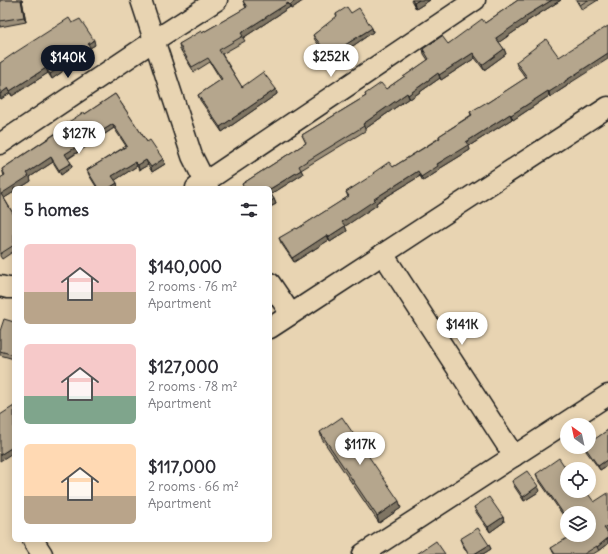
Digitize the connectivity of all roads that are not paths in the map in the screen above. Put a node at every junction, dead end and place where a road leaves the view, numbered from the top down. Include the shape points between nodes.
1 (142, 0) edge
2 (217, 0) edge
3 (474, 0) edge
4 (155, 40) junction
5 (608, 106) edge
6 (0, 144) edge
7 (203, 186) edge
8 (383, 254) junction
9 (0, 286) edge
10 (272, 286) edge
11 (12, 288) edge
12 (290, 314) junction
13 (272, 327) edge
14 (608, 395) edge
15 (514, 456) junction
16 (34, 542) edge
17 (42, 554) edge
18 (363, 554) edge

1 - 4 street
2 - 4 street
3 - 7 street
4 - 6 street
4 - 7 street
5 - 8 street
8 - 12 street
8 - 15 street
9 - 11 street
10 - 12 street
12 - 13 street
14 - 15 street
15 - 18 street
16 - 17 street

